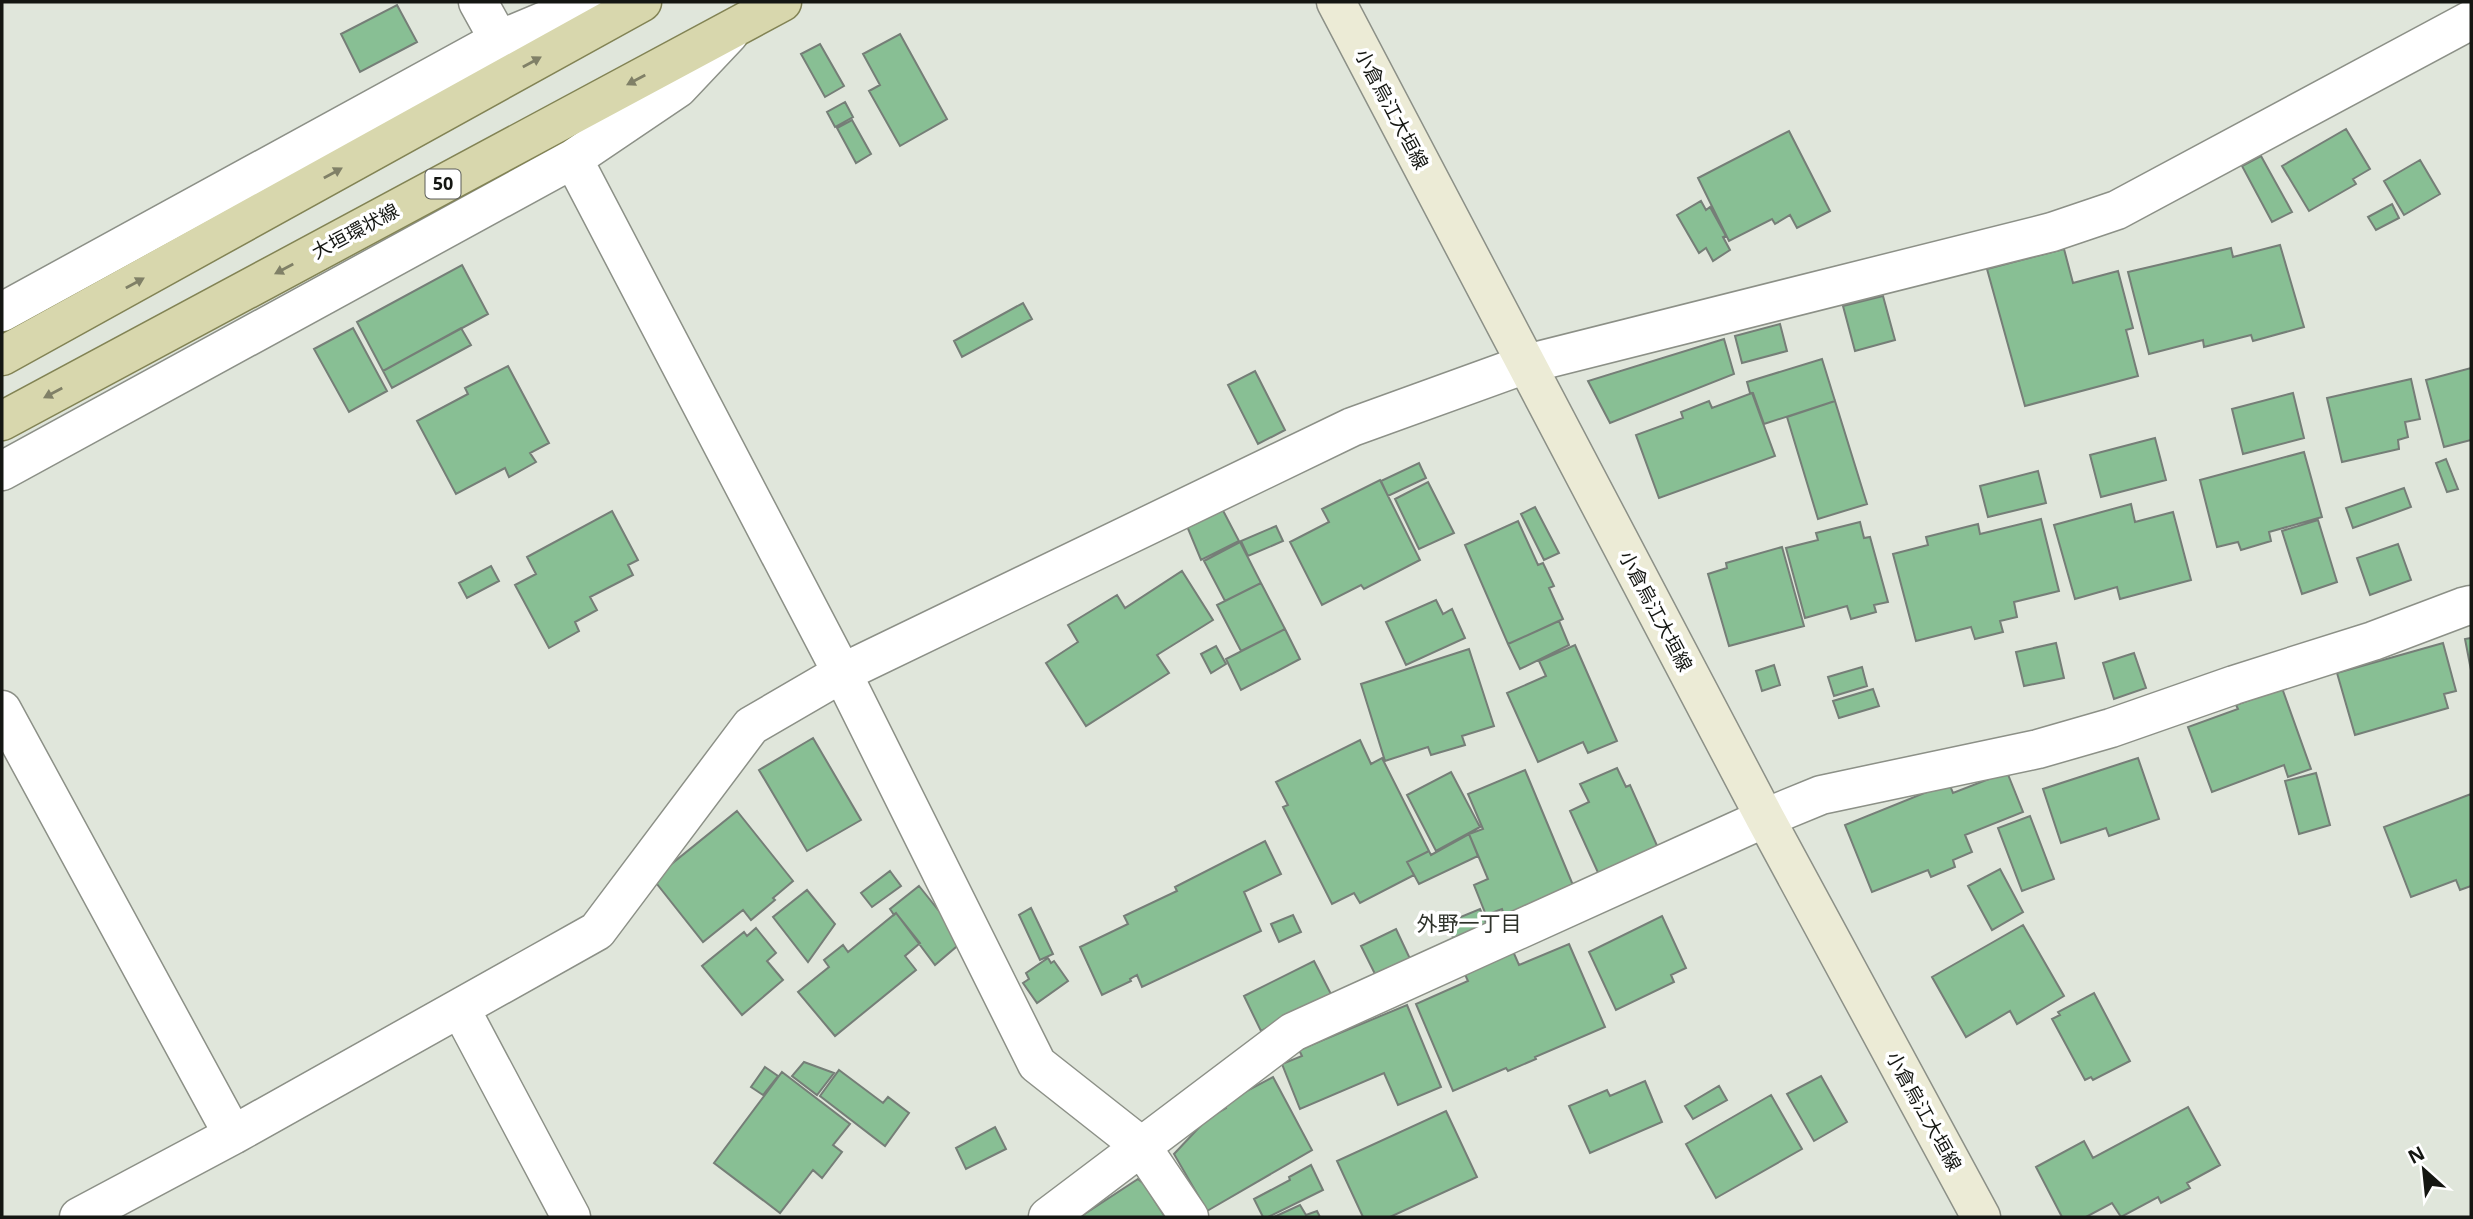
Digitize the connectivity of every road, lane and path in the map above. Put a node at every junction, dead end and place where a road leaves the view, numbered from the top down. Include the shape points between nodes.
1 (478, 2) edge
2 (590, 2) edge
3 (642, 2) edge
4 (782, 2) edge
5 (1336, 2) edge
6 (2471, 20) edge
7 (734, 27) junction
8 (499, 40) junction
9 (573, 159) junction
10 (2, 312) edge
11 (2, 356) edge
12 (1526, 364) junction
13 (2, 421) edge
14 (2, 471) edge
15 (2471, 605) edge
16 (842, 673) junction
17 (2, 710) edge
18 (1765, 818) junction
19 (460, 1008) junction
20 (233, 1135) junction
21 (1142, 1146) junction
22 (79, 1217) edge
23 (571, 1217) edge
24 (1048, 1217) edge
25 (1189, 1217) edge
26 (1981, 1217) edge

1 - 8 street
2 - 8 street
11 -> 3 main road
4 - 7 main road, 大垣環状線 / 50
5 - 12 main road, 小倉烏江大垣線
6 - 12 street via 2117,210 2052,232
7 - 9 street via 678,88
7 -> 13 main road, 大垣環状線 / 50
8 - 10 street
9 - 14 street
9 - 16 street
12 - 16 street via 1352,427
12 - 18 main road, 小倉烏江大垣線
15 - 18 street via 2111,729 1821,795
16 - 19 street via 751,726 597,931
16 - 21 street via 1037,1065
17 - 20 street
18 - 21 street via 1293,1031
18 - 26 main road, 小倉烏江大垣線
19 - 20 street
19 - 23 street
20 - 22 street
21 - 24 street
21 - 25 street

